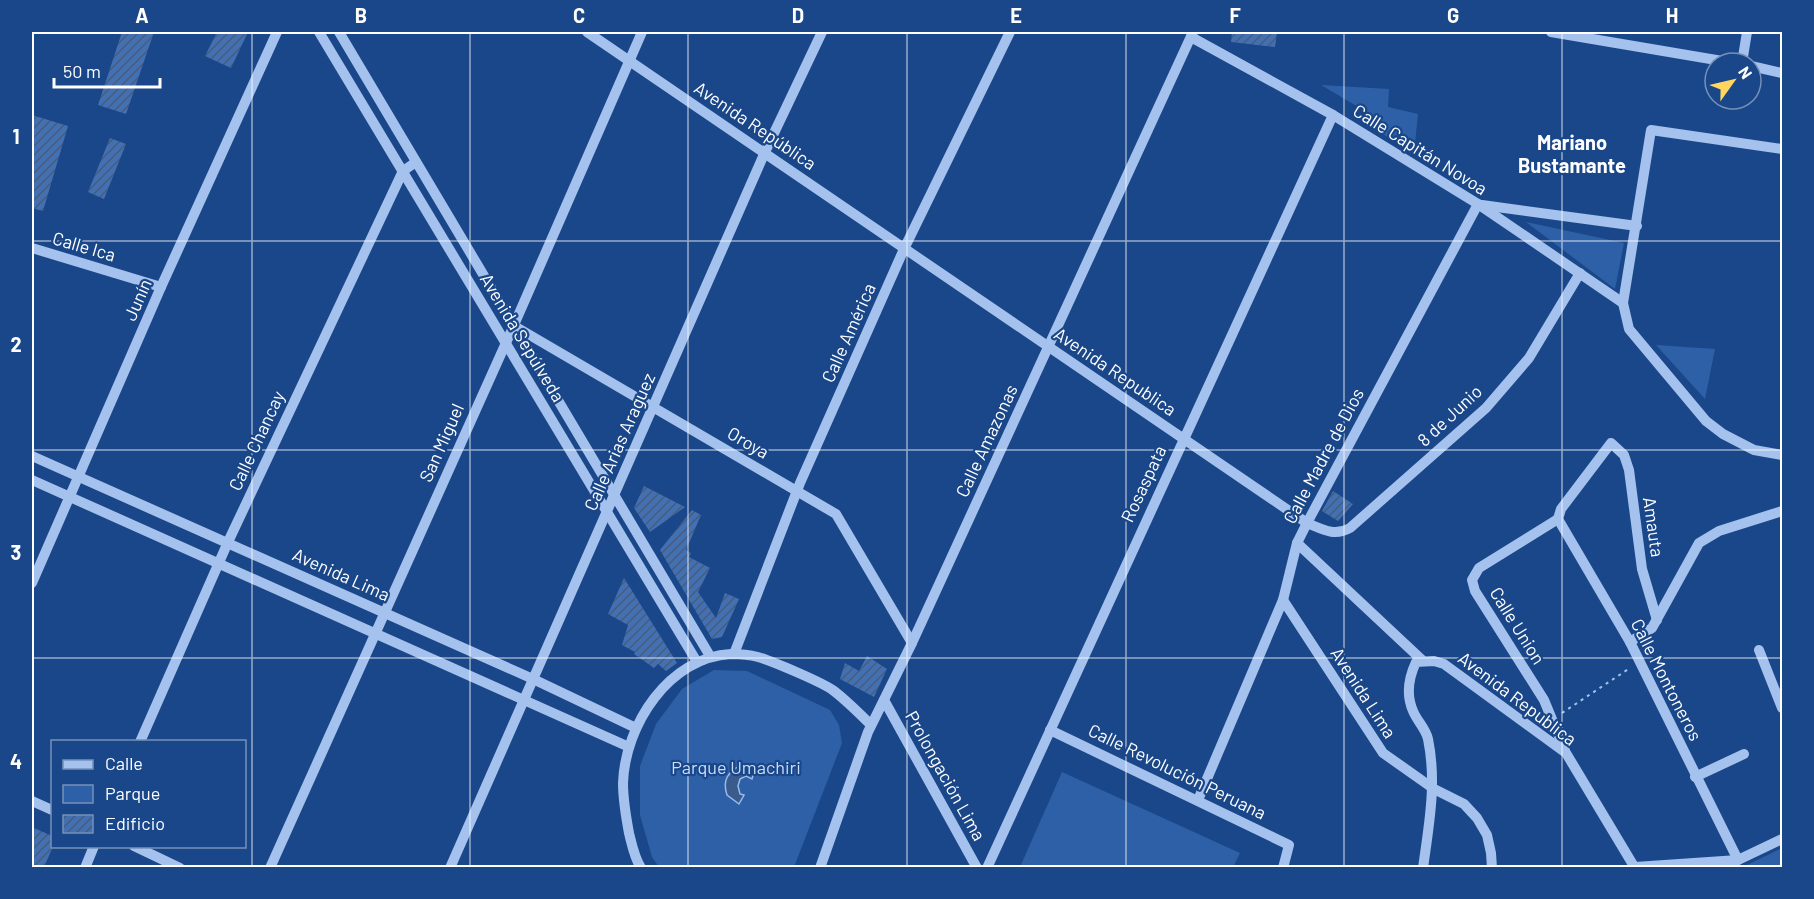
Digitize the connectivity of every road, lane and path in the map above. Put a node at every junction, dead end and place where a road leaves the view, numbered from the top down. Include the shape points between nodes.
1 (277, 32) edge
2 (319, 32) edge
3 (339, 32) edge
4 (587, 32) edge
5 (642, 32) edge
6 (822, 32) edge
7 (1010, 32) edge
8 (1551, 32) edge
9 (1747, 32) edge
10 (1192, 34) edge
11 (1744, 51) edge
12 (1703, 58) edge
13 (629, 60) junction
14 (1763, 69) edge
15 (1782, 73) edge
16 (1333, 116) junction
17 (1782, 149) edge
18 (765, 152) junction
19 (417, 162) junction
20 (403, 171) junction
21 (1478, 204) junction
22 (1637, 226) junction
23 (32, 248) edge
24 (904, 249) junction
25 (1580, 273) junction
26 (162, 287) junction
27 (1623, 303) junction
28 (514, 325) junction
29 (505, 342) junction
30 (1048, 346) junction
31 (654, 407) junction
32 (1183, 439) junction
33 (1782, 455) edge
34 (32, 456) edge
35 (78, 478) junction
36 (32, 480) edge
37 (797, 490) junction
38 (615, 496) junction
39 (70, 497) junction
40 (607, 512) junction
41 (1782, 512) edge
42 (1558, 519) junction
43 (1306, 523) junction
44 (228, 542) junction
45 (1297, 543) junction
46 (219, 563) junction
47 (32, 583) edge
48 (1283, 600) junction
49 (385, 613) junction
50 (1657, 620) junction
51 (376, 633) junction
52 (1630, 642) junction
53 (912, 643) junction
54 (1759, 650) dead end
55 (734, 654) junction
56 (710, 656) junction
57 (1424, 661) junction
58 (1640, 661) junction
59 (697, 662) junction
60 (533, 679) junction
61 (524, 699) junction
62 (884, 700) junction
63 (1782, 708) edge
64 (1552, 720) junction
65 (871, 724) junction
66 (636, 728) junction
67 (1050, 730) junction
68 (140, 740) edge
69 (630, 747) junction
70 (1566, 753) junction
71 (1744, 754) dead end
72 (1695, 777) junction
73 (1434, 789) junction
74 (1198, 800) junction
75 (32, 801) edge
76 (51, 810) edge
77 (1782, 839) edge
78 (93, 848) edge
79 (138, 848) edge
80 (1738, 860) junction
81 (636, 865) edge
82 (85, 867) edge
83 (180, 867) edge
84 (270, 867) edge
85 (450, 867) edge
86 (820, 867) edge
87 (977, 867) edge
88 (987, 867) edge
89 (1283, 867) edge
90 (1423, 867) edge
91 (1492, 867) edge
92 (1635, 867) edge

1 - 26 street, Junín
2 - 20 street, Avenida Sepúlveda
3 - 19 street, Avenida Sepúlveda
4 - 13 street, Avenida República
5 - 13 street, San Miguel
6 - 18 street, Calle Arias Araguez
7 - 24 street, Calle América
8 - 12 street
9 - 11 street
10 - 16 street, Calle Capitán Novoa
10 - 30 street, Calle Amazonas
13 - 18 street, Avenida República
13 - 28 street, San Miguel
14 - 15 street
16 - 21 street, Calle Capitán Novoa
16 - 32 street, Rosaspata
17 - 22 street via 1651,130
18 - 24 street, Avenida República
18 - 31 street, Calle Arias Araguez
19 - 20 street
19 - 28 street, Avenida Sepúlveda
20 - 29 street, Avenida Sepúlveda
20 - 44 street, Calle Chancay
21 - 22 street
21 - 25 street, Calle Capitán Novoa
21 - 43 street, Calle Madre de Dios
22 - 27 street
23 - 26 street, Calle Ica
24 - 30 street, Avenida Republica
24 - 37 street, Calle América
25 - 27 street, Calle Capitán Novoa
25 - 43 street, 8 de Junio via 1529,358 1486,408 1350,528 1336,533
26 - 35 street, Junín
27 - 33 street via 1629,329 1706,421 1755,450
28 - 29 street, San Miguel
28 - 31 street, Oroya
28 - 38 street, Avenida Sepúlveda
29 - 40 street, Avenida Sepúlveda
29 - 49 street, San Miguel
30 - 32 street, Avenida Republica
30 - 53 street, Calle Amazonas
31 - 37 street, Oroya
31 - 38 street, Calle Arias Araguez
32 - 43 street, Avenida Republica
32 - 67 street, Rosaspata
34 - 35 street, Avenida Lima
35 - 39 street, Junín
35 - 44 street, Avenida Lima
36 - 39 street
37 - 53 street, Oroya via 836,514
37 - 55 street, Calle América
38 - 40 street, Calle Arias Araguez
38 - 56 street, Avenida Sepúlveda
39 - 46 street
39 - 47 street, Junín
40 - 59 street, Avenida Sepúlveda
40 - 60 street, Calle Arias Araguez
41 - 50 street via 1719,531 1699,543
42 - 50 street, Amauta via 1561,509 1611,443 1624,455 1629,470 1642,569
42 - 52 street, Calle Montoneros
42 - 64 street, Calle Union via 1479,568 1472,580
43 - 45 street, Calle Madre de Dios
44 - 46 street, Calle Chancay
44 - 49 street, Avenida Lima
45 - 48 street, Calle Madre de Dios
45 - 57 street
46 - 51 street
46 - 68 street, Calle Chancay
48 - 73 street, Avenida Lima via 1383,753
48 - 74 street, Calle Madre de Dios
49 - 51 street, San Miguel
49 - 60 street, Avenida Lima
50 - 52 street via 1645,634
51 - 61 street
51 - 84 street, San Miguel
52 - 58 street, Calle Montoneros
53 - 62 street, Calle Amazonas
54 - 63 street
55 - 56 street
55 - 65 street via 758,657 832,689
56 - 59 street
57 - 70 street, Avenida Republica via 1444,664
57 - 73 street via 1416,662 1408,687 1413,710 1428,736
58 - 64 path
58 - 72 street, Calle Montoneros
59 - 66 street via 674,677
60 - 61 street, Calle Arias Araguez
60 - 66 street, Avenida Lima
61 - 69 street
61 - 85 street, Calle Arias Araguez
62 - 65 street, Calle Amazonas
62 - 87 street, Prolongación Lima
64 - 70 street, Calle Union
65 - 86 street, Calle Amazonas
66 - 69 street
67 - 74 street, Calle Revolución Peruana
67 - 88 street, Rosaspata
69 - 81 street via 623,783
70 - 92 street, Avenida Republica
71 - 72 street
72 - 80 street, Calle Montoneros
73 - 90 street
73 - 91 street, Avenida Lima via 1464,804 1477,818 1486,835
74 - 89 street, Calle Revolución Peruana via 1289,845
75 - 76 street
77 - 80 street
78 - 82 street
79 - 83 street
80 - 92 street

